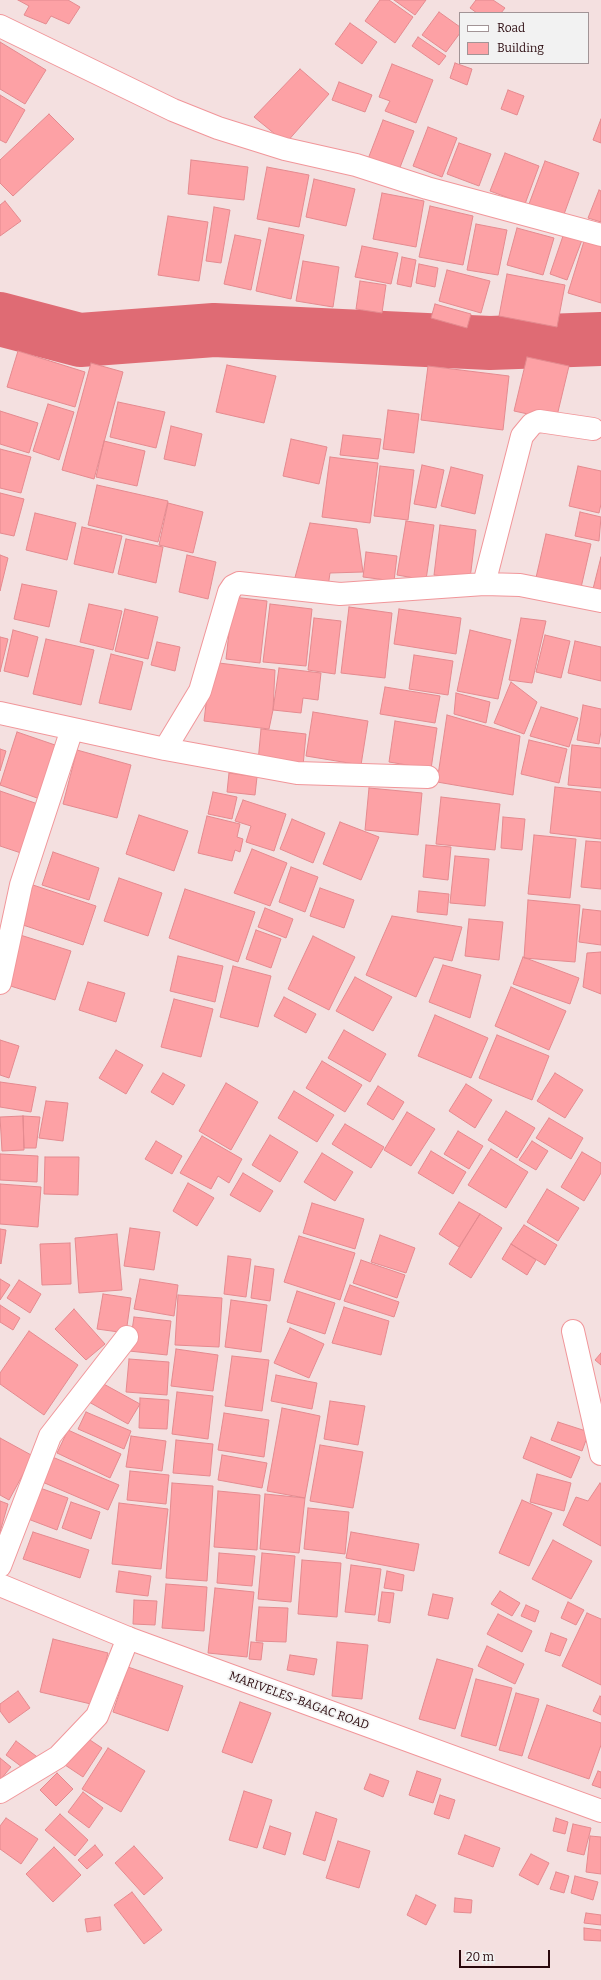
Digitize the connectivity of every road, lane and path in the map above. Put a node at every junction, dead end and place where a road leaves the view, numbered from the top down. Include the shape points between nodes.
1 (0, 26) edge
2 (601, 236) edge
3 (593, 429) dead end
4 (484, 584) junction
5 (601, 601) edge
6 (0, 713) edge
7 (72, 729) junction
8 (165, 749) junction
9 (428, 777) dead end
10 (0, 983) edge
11 (573, 1331) dead end
12 (127, 1337) dead end
13 (601, 1454) edge
14 (0, 1566) edge
15 (0, 1585) edge
16 (128, 1638) junction
17 (0, 1792) edge
18 (601, 1811) edge

1 - 2 street via 173,110 218,128 285,149 356,165 427,188
3 - 4 street via 539,421 532,424 522,436
4 - 5 street via 520,585
4 - 8 street via 340,594 239,583 233,586 229,592 200,691
6 - 7 street
7 - 8 street
7 - 10 street via 21,885
8 - 9 street via 297,773
11 - 13 street
12 - 14 street via 50,1436
15 - 16 street, MARIVELES-BAGAC ROAD
16 - 17 street via 97,1716 58,1758
16 - 18 street, MARIVELES-BAGAC ROAD

